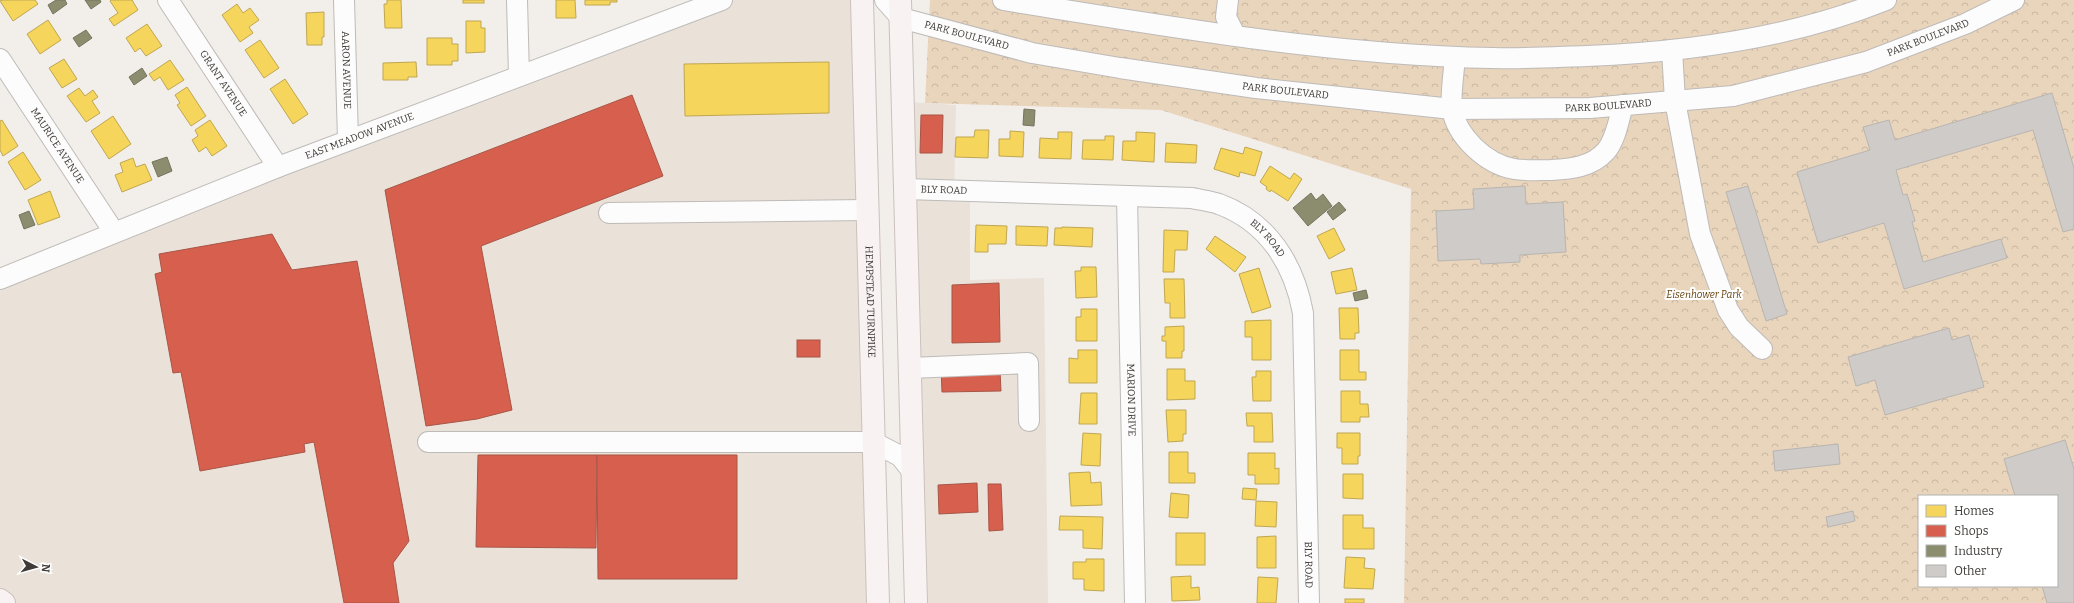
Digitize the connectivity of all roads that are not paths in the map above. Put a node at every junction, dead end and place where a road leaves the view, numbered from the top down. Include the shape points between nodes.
1 (168, 0) edge
2 (344, 0) edge
3 (517, 0) edge
4 (722, 0) edge
5 (862, 0) edge
6 (885, 0) edge
7 (1003, 0) edge
8 (1228, 0) edge
9 (1886, 0) edge
10 (2014, 0) edge
11 (691, 6) edge
12 (901, 9) edge
13 (1234, 35) junction
14 (1672, 50) junction
15 (1455, 57) junction
16 (0, 59) edge
17 (519, 76) junction
18 (1675, 102) junction
19 (1623, 105) junction
20 (1452, 109) junction
21 (348, 140) junction
22 (278, 167) junction
23 (905, 189) junction
24 (1127, 196) junction
25 (867, 210) junction
26 (609, 213) dead end
27 (114, 232) junction
28 (0, 279) edge
29 (1762, 349) dead end
30 (910, 368) junction
31 (1029, 421) dead end
32 (428, 442) dead end
33 (873, 442) junction
34 (912, 471) junction
35 (0, 600) edge
36 (4, 603) edge
37 (878, 603) edge
38 (916, 603) edge
39 (1135, 603) edge
40 (1309, 603) edge

1 - 22 street, GRANT AVENUE
2 - 21 street, AARON AVENUE
3 - 17 street
4 - 11 street, EAST MEADOW AVENUE
5 - 25 main road, HEMPSTEAD TURNPIKE
6 - 12 street
7 - 13 street
8 - 13 street via 1226,17
9 - 14 street via 1824,22 1738,41
10 - 18 street, PARK BOULEVARD via 1965,24 1863,63 1733,96
11 - 17 street, EAST MEADOW AVENUE
12 - 20 street, PARK BOULEVARD via 1032,53 1256,88
12 - 23 main road
13 - 15 street via 1321,46
14 - 15 street via 1541,58
14 - 18 street
15 - 20 street
16 - 27 street, MAURICE AVENUE
17 - 21 street, EAST MEADOW AVENUE
18 - 19 street, PARK BOULEVARD
18 - 29 street via 1693,202 1707,258 1728,310 1739,327
19 - 20 street, PARK BOULEVARD via 1590,108
19 - 20 street via 1607,150 1594,162 1573,169 1528,171 1489,160 1462,133
21 - 22 street, EAST MEADOW AVENUE
22 - 27 street, EAST MEADOW AVENUE
23 - 24 street, BLY ROAD
23 - 30 main road
24 - 39 street, MARION DRIVE
24 - 40 street, BLY ROAD via 1192,198 1218,204 1237,213 1263,232 1281,252 1292,273 1299,290 1303,313
25 - 26 street
25 - 33 main road, HEMPSTEAD TURNPIKE
27 - 28 street, EAST MEADOW AVENUE
30 - 31 street via 1028,363
30 - 34 main road
32 - 33 street
33 - 34 street via 900,456
33 - 37 main road, HEMPSTEAD TURNPIKE
34 - 38 main road
35 - 36 main road

